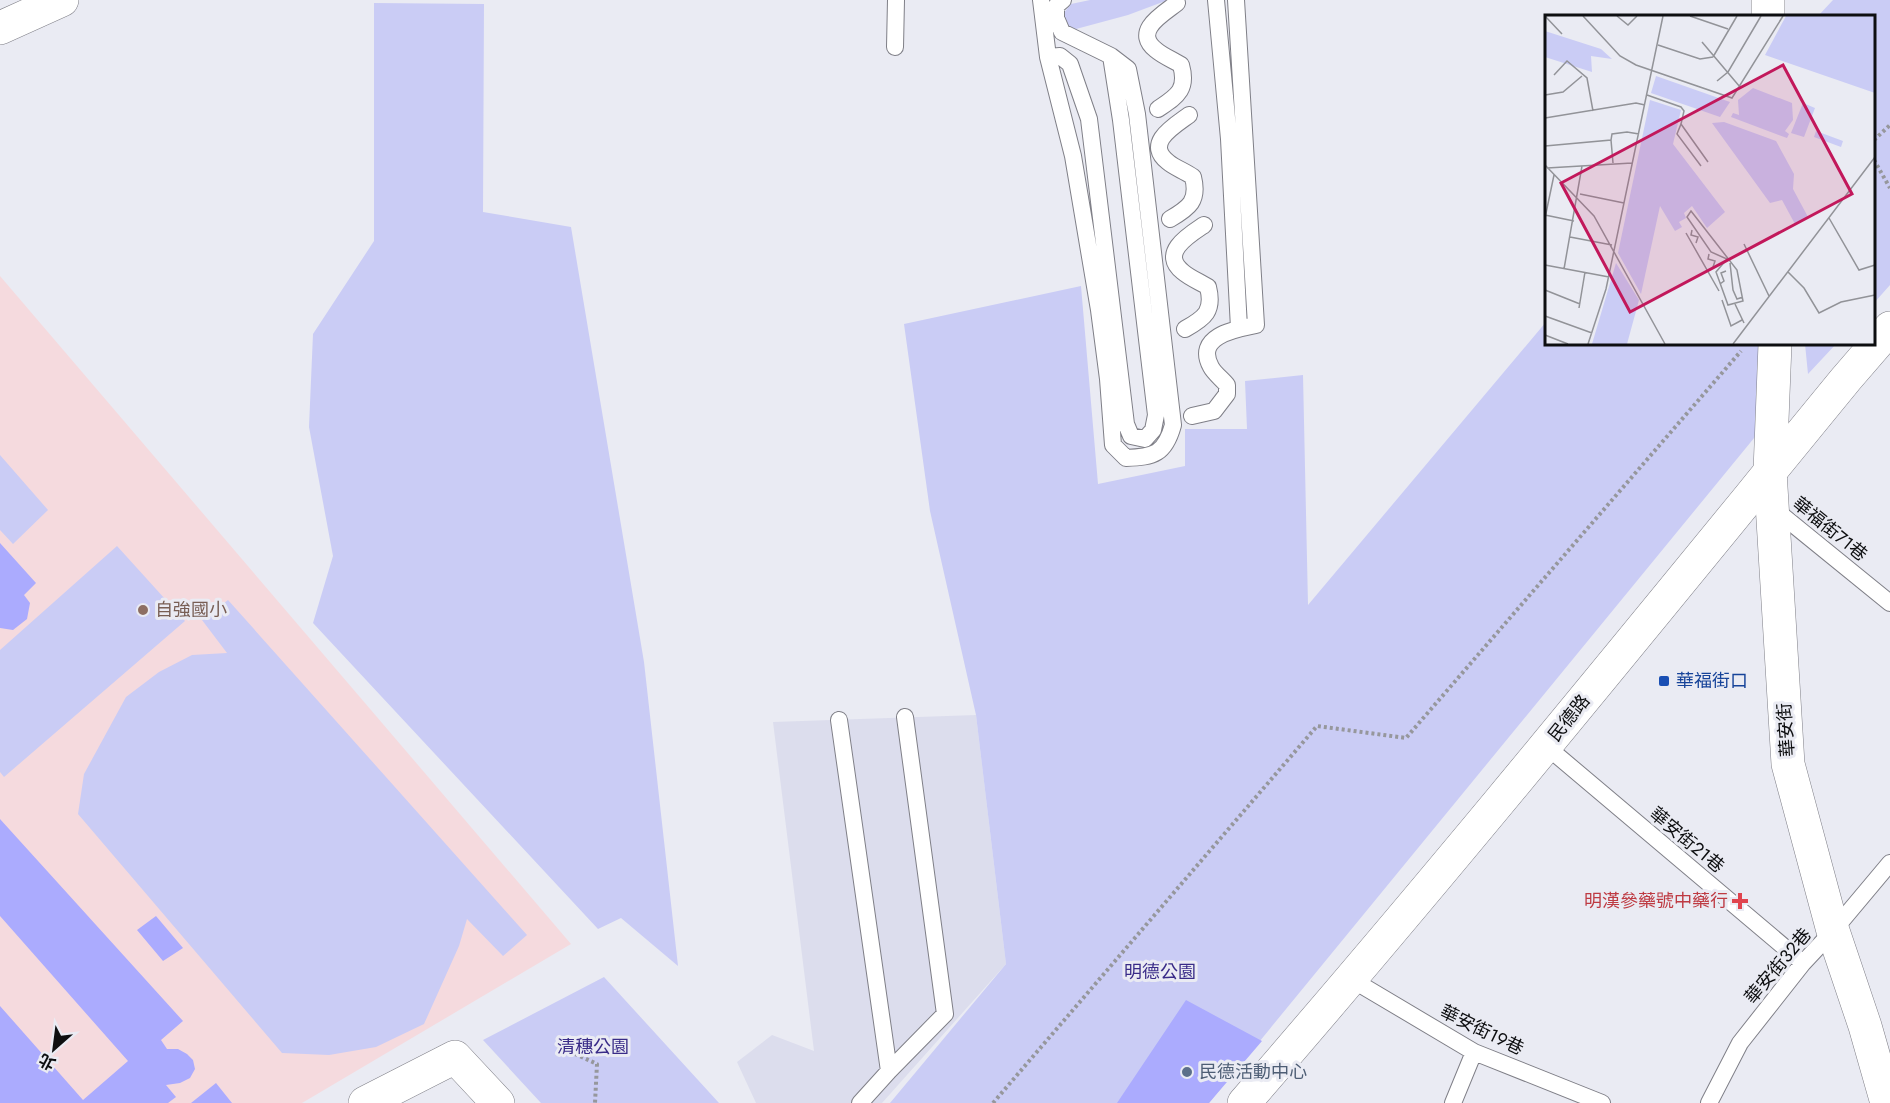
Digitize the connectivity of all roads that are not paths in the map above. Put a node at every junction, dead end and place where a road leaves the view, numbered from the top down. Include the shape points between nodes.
1 (62, 0) edge
2 (896, 0) edge
3 (1216, 0) edge
4 (1236, 0) edge
5 (1054, 1) edge
6 (1178, 3) dead end
7 (0, 28) edge
8 (895, 47) dead end
9 (1111, 56) junction
10 (1048, 57) junction
11 (1158, 109) dead end
12 (1189, 115) dead end
13 (1170, 219) dead end
14 (1204, 225) dead end
15 (1239, 328) junction
16 (1890, 328) edge
17 (1185, 329) dead end
18 (1775, 345) edge
19 (1192, 416) dead end
20 (1770, 471) junction
21 (1773, 508) junction
22 (1890, 603) edge
23 (905, 717) dead end
24 (839, 720) dead end
25 (1546, 746) junction
26 (1890, 863) edge
27 (1833, 931) junction
28 (1803, 963) junction
29 (1351, 980) junction
30 (1474, 1052) junction
31 (889, 1071) junction
32 (365, 1103) edge
33 (498, 1103) edge
34 (860, 1103) edge
35 (1244, 1103) edge
36 (1453, 1103) edge
37 (1602, 1103) edge
38 (1709, 1103) edge
39 (1887, 1103) edge

1 - 7 street
2 - 8 lane
3 - 15 lane via 1229,139
4 - 15 lane via 1256,325
5 - 9 lane via 1062,32
5 - 10 lane
6 - 11 lane via 1157,18 1147,36 1158,52 1182,65 1184,75 1182,88
9 - 10 lane via 1156,415 1153,430 1145,439 1131,436 1126,424 1089,119 1070,64 1060,56
9 - 10 lane via 1128,69 1137,114 1173,425 1169,439 1157,453 1144,457 1126,458 1113,445 1099,310 1073,156
12 - 13 lane via 1168,129 1159,148 1169,164 1193,177 1196,187 1185,210
14 - 17 lane via 1184,240 1174,257 1177,267 1208,287 1211,297 1209,310 1200,321
15 - 19 lane via 1215,337 1210,345 1208,357 1227,385 1227,394 1214,411
16 - 20 street, 民德路
18 - 20 street, 華安街
20 - 21 street, 華安街
20 - 25 street, 民德路
21 - 22 lane, 華福街71巷
21 - 27 street, 華安街 via 1788,764
23 - 31 lane via 945,1014
24 - 31 lane
25 - 28 lane, 華安街21巷
25 - 29 street, 民德路
26 - 27 lane, 華安街32巷
27 - 28 lane, 華安街32巷
27 - 39 street, 華安街
28 - 38 lane, 華安街32巷 via 1740,1043
29 - 30 lane, 華安街19巷
29 - 35 street, 民德路
30 - 36 lane
30 - 37 lane, 華安街19巷
31 - 34 lane
32 - 33 street via 455,1057

